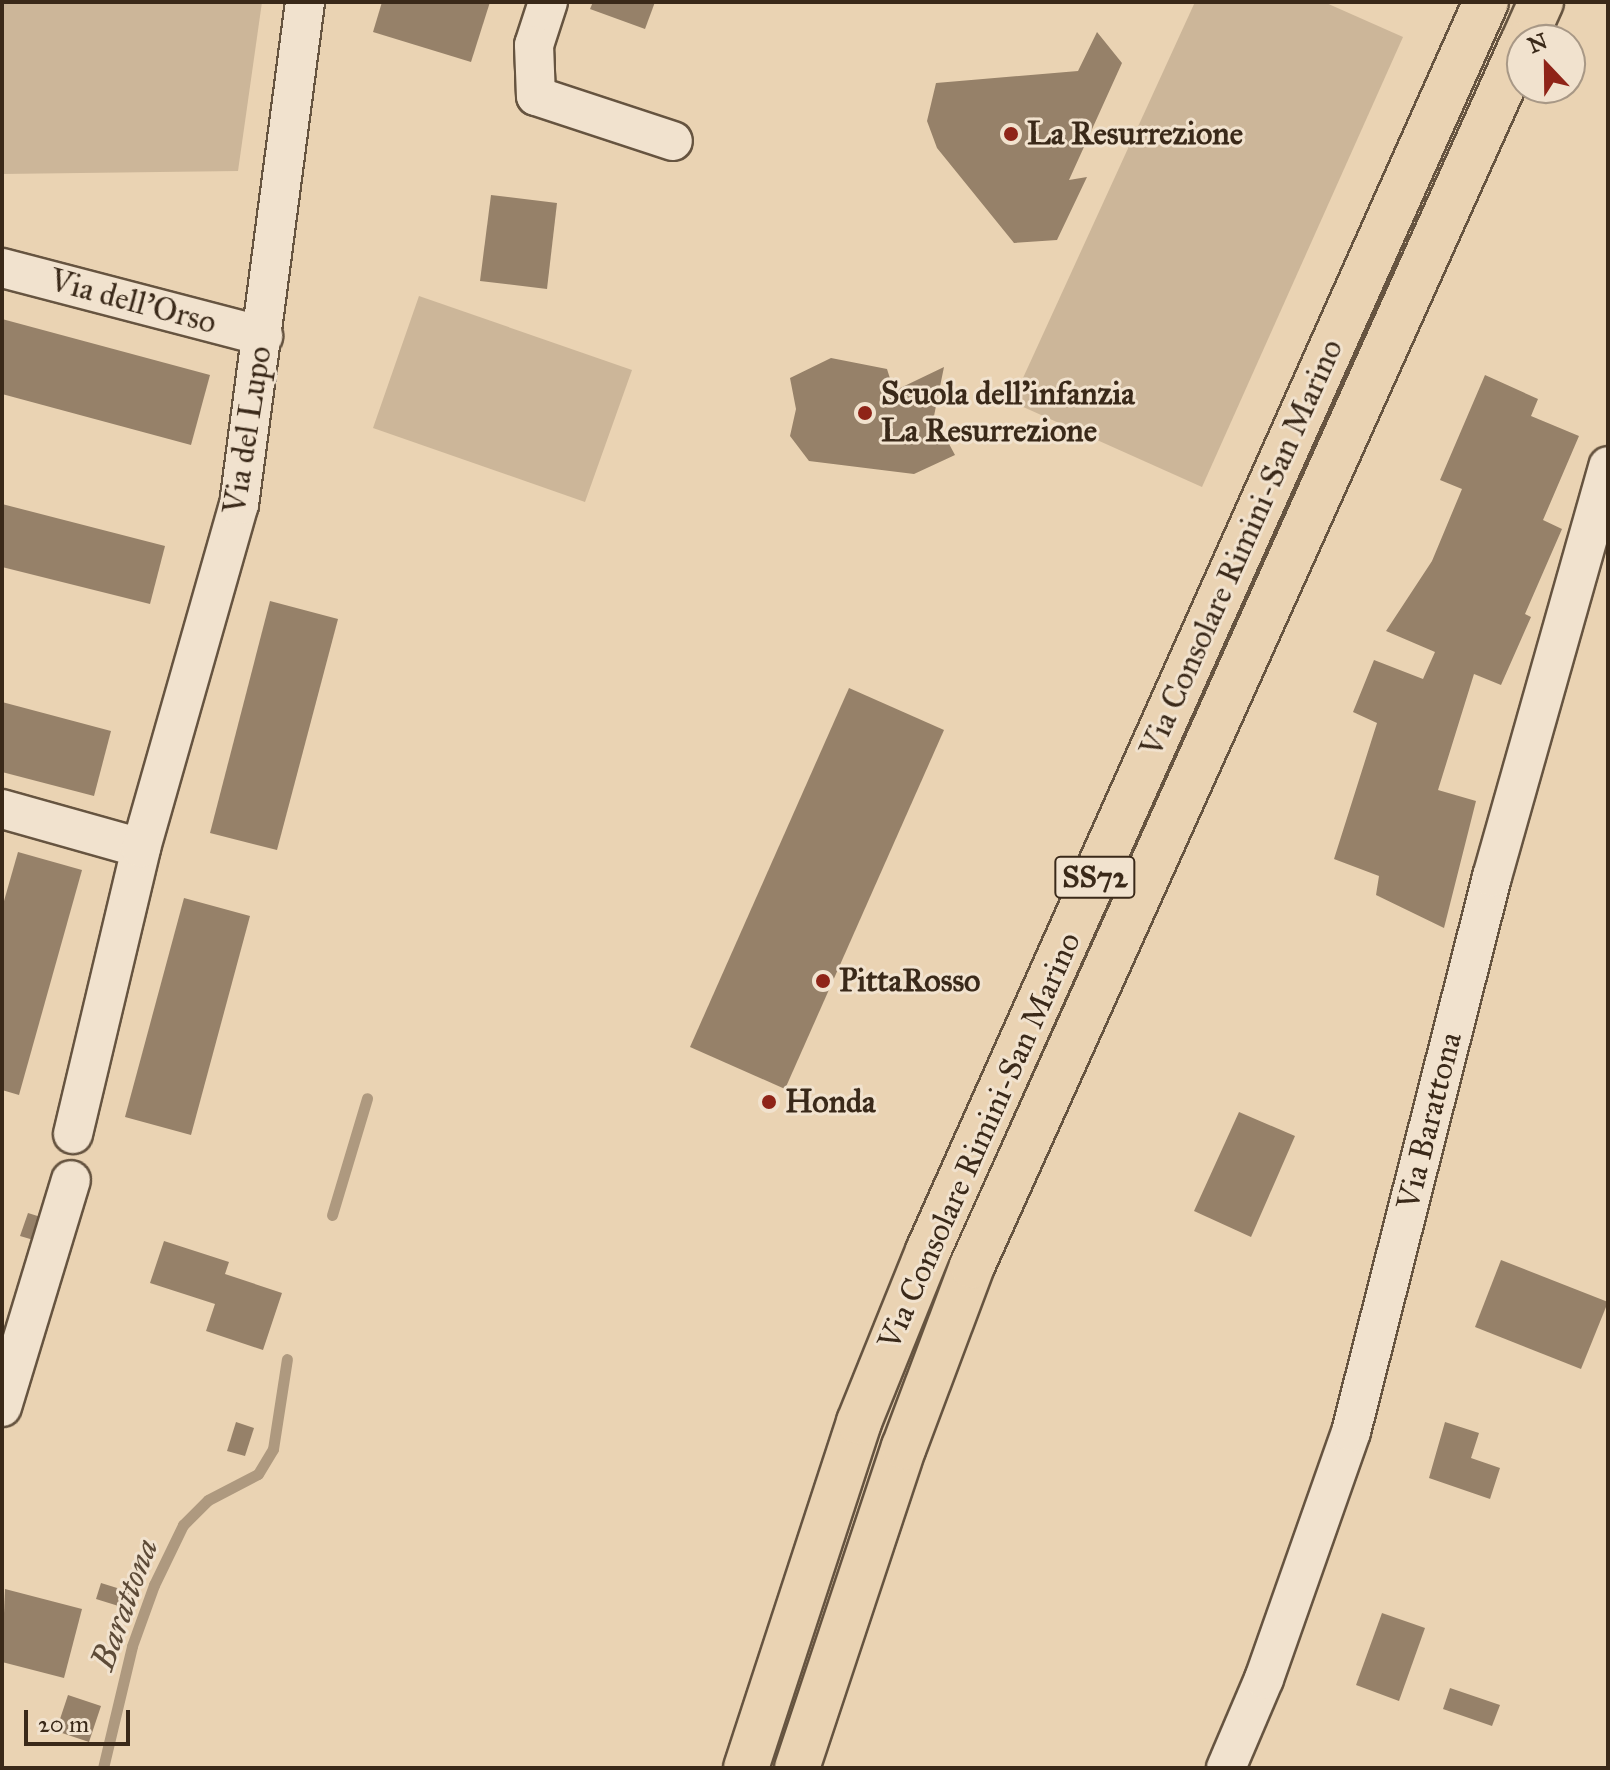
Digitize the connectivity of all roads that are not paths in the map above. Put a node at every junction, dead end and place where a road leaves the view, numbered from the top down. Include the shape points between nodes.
1 (305, 2) edge
2 (548, 2) edge
3 (1486, 2) edge
4 (1541, 2) edge
5 (1531, 24) edge
6 (1506, 80) edge
7 (673, 141) dead end
8 (2, 268) edge
9 (263, 336) junction
10 (1608, 466) edge
11 (2, 809) edge
12 (141, 848) junction
13 (73, 1134) dead end
14 (71, 1180) dead end
15 (2, 1407) edge
16 (746, 1768) edge
17 (797, 1768) edge
18 (1226, 1768) edge

1 - 9 street, Via del Lupo
2 - 7 street via 534,45 536,96
3 - 16 main road, Via Consolare Rimini-San Marino / SS72 via 928,1251 859,1422
4 - 5 main road, Via Consolare Rimini-San Marino / SS72
6 - 17 main road, Via Consolare Rimini-San Marino / SS72 via 972,1266 904,1447
8 - 9 street, Via dell'Orso
9 - 12 street, Via del Lupo via 239,505
10 - 18 street, Via Barattona via 1492,877 1351,1432 1264,1679
11 - 12 street
12 - 13 street, Via del Lupo
14 - 15 street

